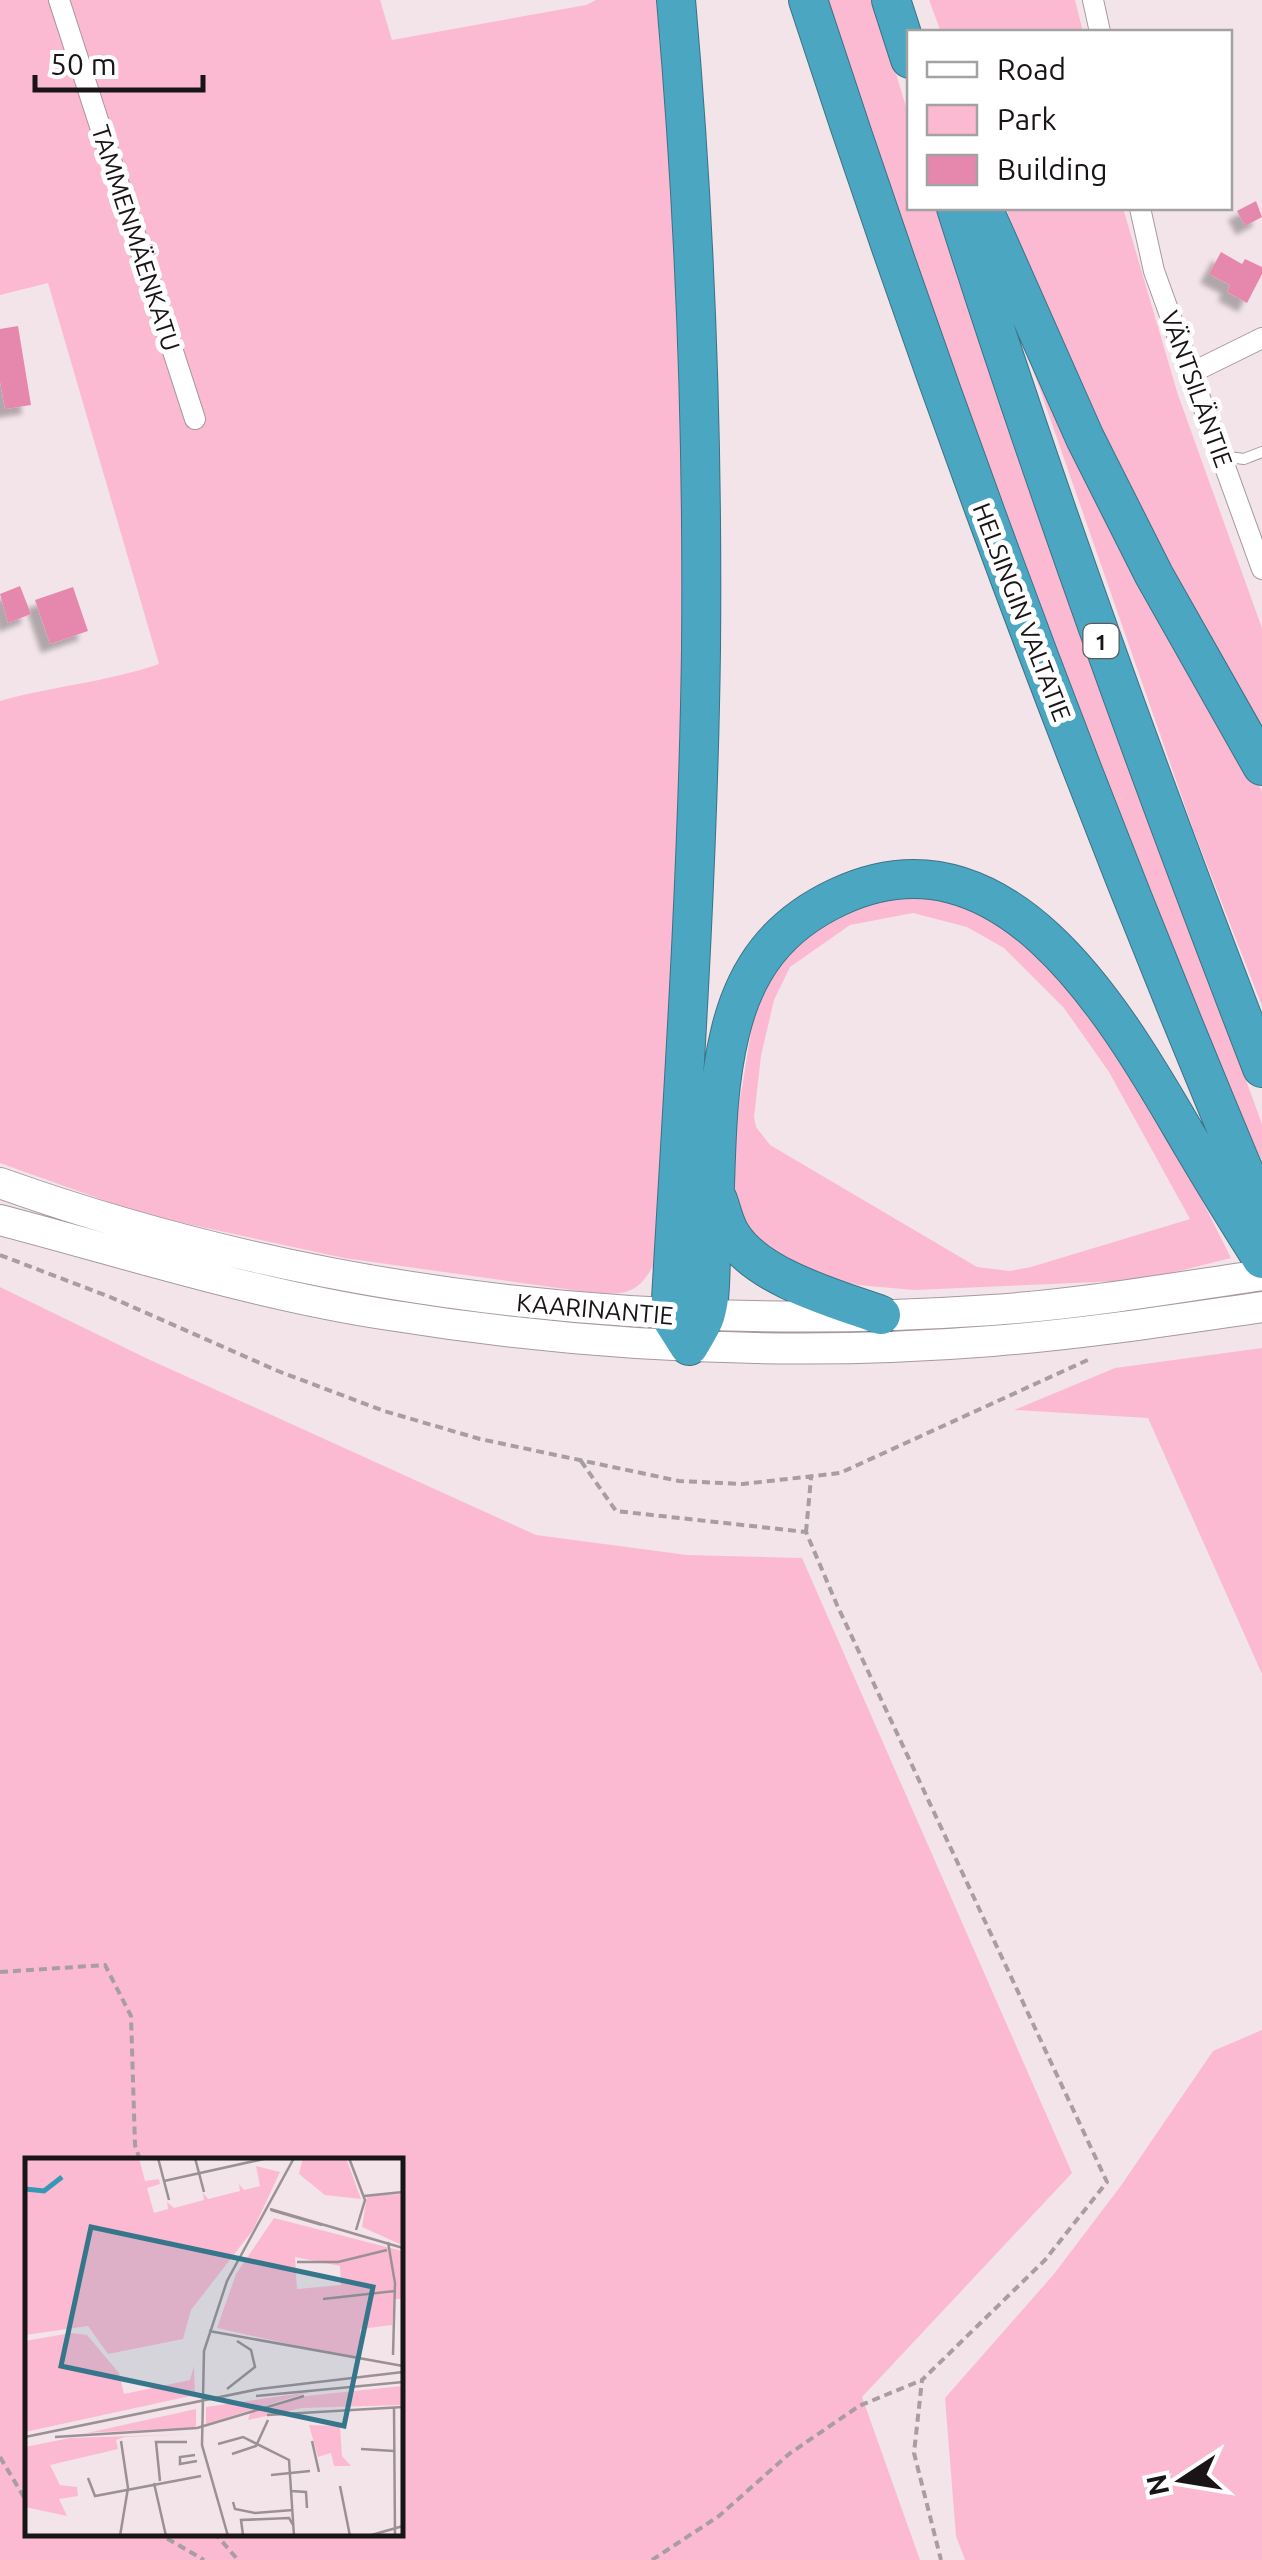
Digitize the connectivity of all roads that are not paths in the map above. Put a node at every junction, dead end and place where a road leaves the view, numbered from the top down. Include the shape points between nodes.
1 (59, 0) edge
2 (676, 0) edge
3 (808, 0) edge
4 (1093, 0) edge
5 (892, 2) edge
6 (1100, 30) edge
7 (907, 36) edge
8 (907, 50) edge
9 (957, 210) edge
10 (984, 210) edge
11 (1140, 210) edge
12 (1262, 338) edge
13 (1191, 373) junction
14 (195, 419) dead end
15 (1262, 452) edge
16 (1220, 456) junction
17 (1262, 569) edge
18 (1262, 766) edge
19 (1262, 1068) edge
20 (0, 1183) edge
21 (717, 1198) junction
22 (1262, 1214) edge
23 (0, 1220) edge
24 (1262, 1259) edge
25 (1262, 1275) edge
26 (1262, 1307) edge
27 (881, 1315) junction
28 (688, 1326) junction

1 - 14 street, TAMMENMÄENKATU
2 - 28 highway via 695,282 700,652 688,992
3 - 22 highway, HELSINGIN VALTATIE via 1001,559
4 - 6 street
5 - 7 highway
5 - 8 highway
9 - 19 highway, 1 via 1064,537
10 - 18 highway via 1094,456
11 - 13 street, VÄNTSILÄNTIE
12 - 13 street
13 - 16 street, VÄNTSILÄNTIE
15 - 16 lane via 1244,459
16 - 17 street, VÄNTSILÄNTIE
20 - 28 main road, KAARINANTIE via 228,1251 388,1283
21 - 24 highway via 729,1034 751,971 769,945 855,889 940,881 996,902 1076,968 1114,1015
21 - 27 highway via 730,1234 771,1270
21 - 28 highway
23 - 28 main road, KAARINANTIE via 386,1315 530,1335
25 - 27 main road, KAARINANTIE via 992,1310
26 - 28 main road, KAARINANTIE via 1101,1331 869,1348
27 - 28 main road, KAARINANTIE

